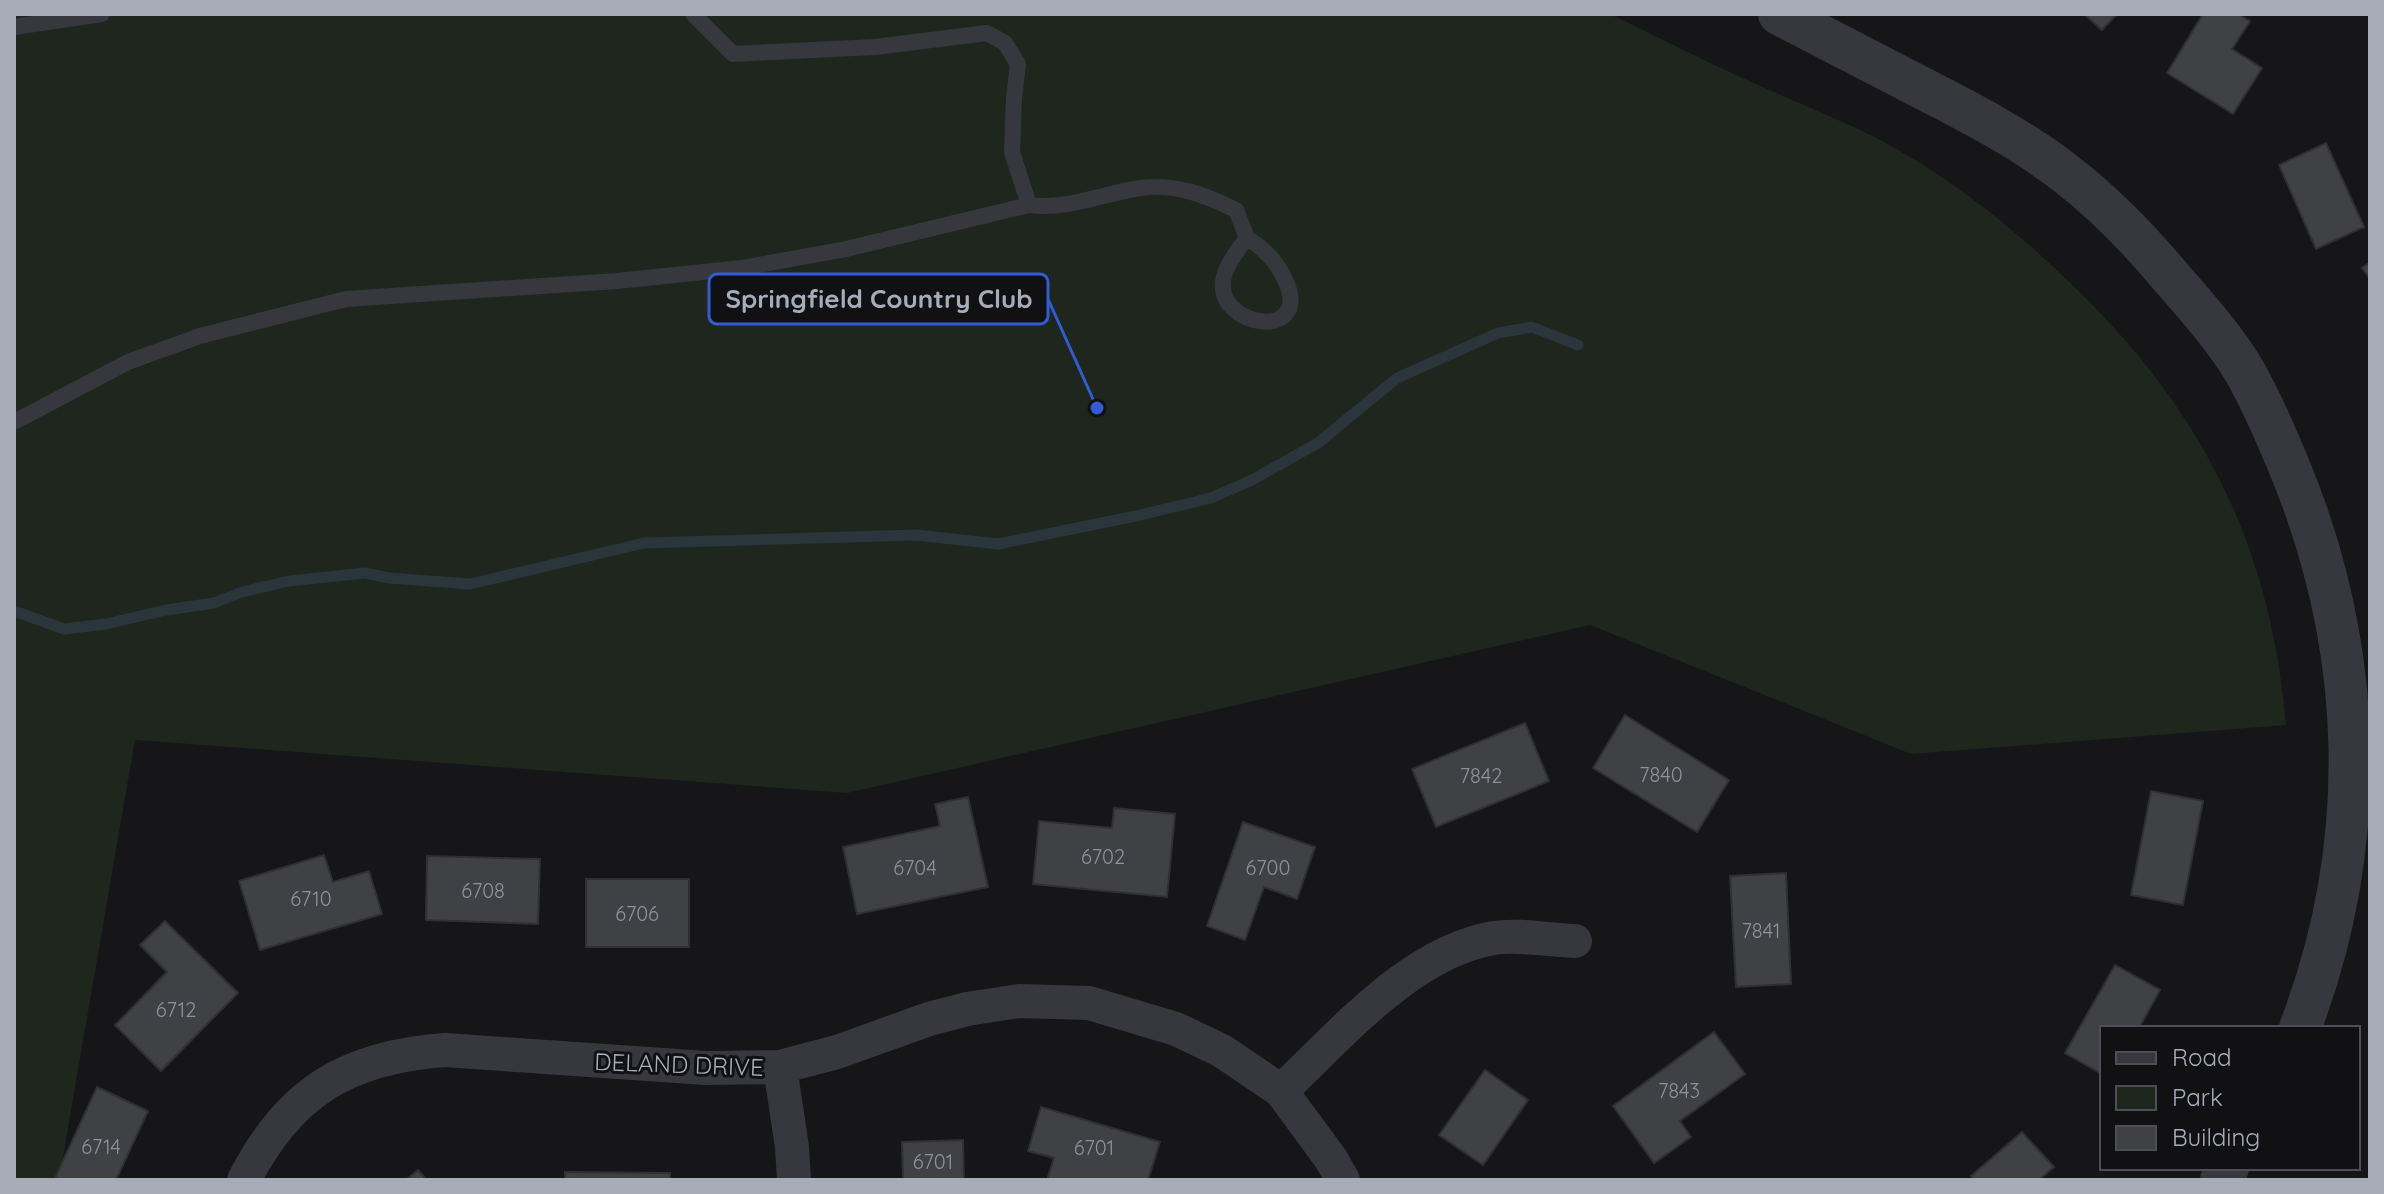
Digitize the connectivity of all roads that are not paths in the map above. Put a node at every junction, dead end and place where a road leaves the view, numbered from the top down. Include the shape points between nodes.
1 (102, 14) edge
2 (693, 14) edge
3 (1779, 14) edge
4 (14, 27) edge
5 (1029, 205) junction
6 (1247, 238) junction
7 (14, 422) edge
8 (1575, 941) dead end
9 (2301, 1026) edge
10 (780, 1067) junction
11 (1281, 1091) junction
12 (244, 1180) edge
13 (794, 1180) edge
14 (1343, 1180) edge

1 - 4 lane
2 - 5 lane via 733,54 875,47 987,33 1005,43 1018,64 1012,152
3 - 9 street via 1994,125 2065,173 2139,240 2215,328 2266,411 2327,573 2338,621 2350,736 2345,848 2325,953
5 - 6 lane via 1088,202 1141,188 1182,189 1236,210
5 - 7 lane via 742,268 346,299 200,336 128,362
6 - 6 lane via 1223,283 1226,298 1252,322 1271,322 1290,308 1292,297 1266,250
8 - 11 street via 1496,938 1443,954 1371,1006
10 - 11 street, DELAND DRIVE via 967,1009 1065,1001 1113,1008 1176,1029 1222,1051
10 - 12 street, DELAND DRIVE via 706,1068 411,1052 360,1065 319,1086 276,1126
10 - 13 street
11 - 14 street, DELAND DRIVE

